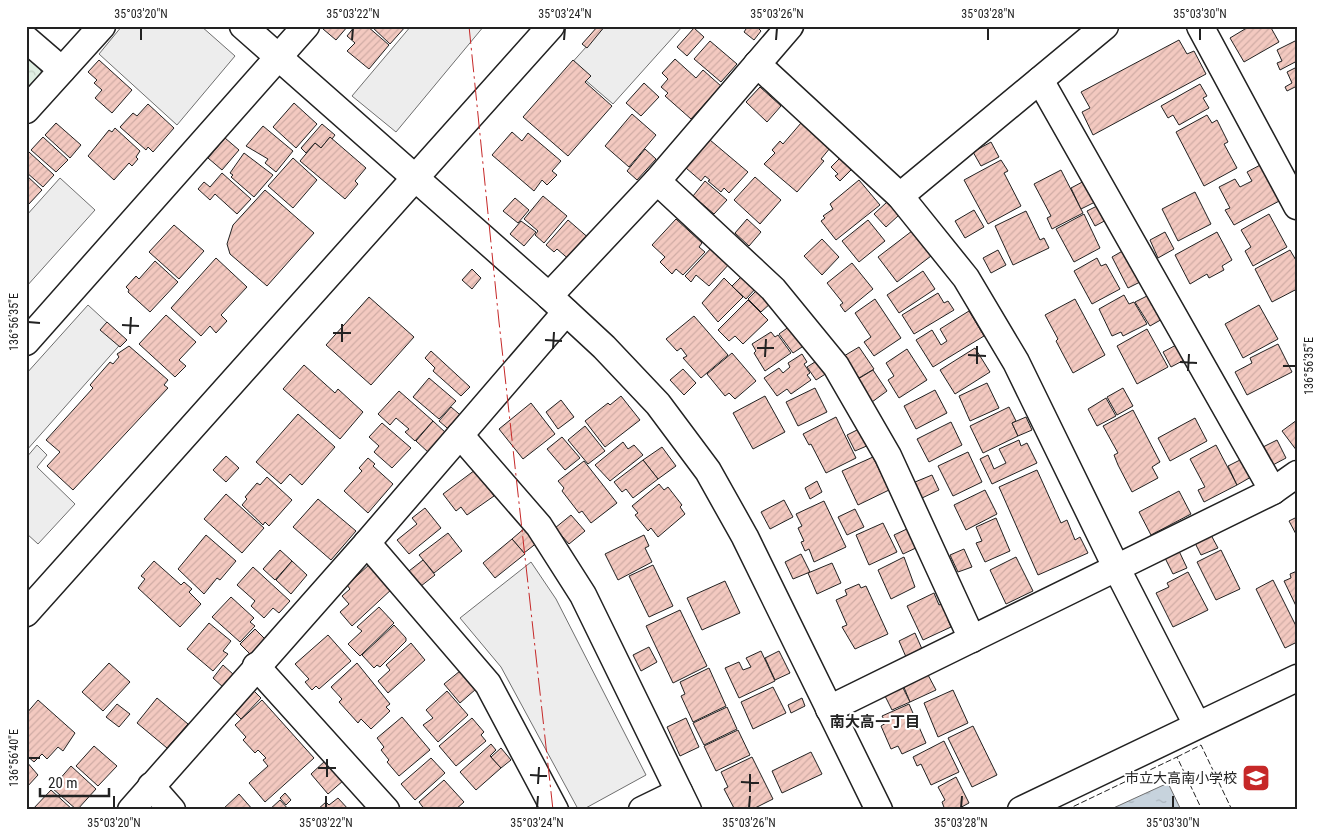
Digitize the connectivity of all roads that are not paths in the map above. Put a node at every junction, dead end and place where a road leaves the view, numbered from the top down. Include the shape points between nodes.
1 (102, 26) edge
2 (243, 26) edge
3 (306, 26) edge
4 (551, 26) edge
5 (790, 26) edge
6 (1105, 26) edge
7 (1200, 26) edge
8 (26, 39) edge
9 (278, 57) junction
10 (757, 64) junction
11 (62, 70) junction
12 (1040, 80) junction
13 (26, 110) edge
14 (415, 178) junction
15 (657, 181) junction
16 (900, 196) junction
17 (1295, 199) edge
18 (557, 304) junction
19 (26, 342) edge
20 (460, 435) junction
21 (1297, 474) edge
22 (1273, 492) junction
23 (367, 543) junction
24 (1116, 567) junction
25 (26, 613) edge
26 (972, 639) junction
27 (256, 666) junction
28 (1297, 678) edge
29 (829, 709) junction
30 (1197, 726) junction
31 (151, 786) junction
32 (683, 801) edge
33 (131, 810) edge
34 (172, 810) edge
35 (386, 810) edge
36 (555, 810) edge
37 (642, 810) edge
38 (879, 810) edge
39 (1021, 810) edge

1 - 11 street
2 - 9 street
3 - 9 street
4 - 14 street
5 - 10 street
6 - 12 street
7 - 17 street
8 - 11 street
9 - 14 street
9 - 19 street
10 - 15 street
10 - 16 street
11 - 13 street
12 - 16 street
12 - 22 street
14 - 18 street
14 - 25 street
15 - 18 street
15 - 26 street via 773,289 836,366 888,456
16 - 24 street via 966,278 1016,362
18 - 20 street
18 - 29 street via 604,347 658,404 708,471 745,537
20 - 23 street
20 - 32 street via 539,526 583,595
21 - 22 street
22 - 24 street
23 - 27 street
23 - 36 street via 488,684
24 - 26 street
24 - 30 street
26 - 29 street
27 - 31 street
27 - 35 street
28 - 30 street
29 - 38 street
30 - 39 street
31 - 33 street
31 - 34 street
32 - 37 street

